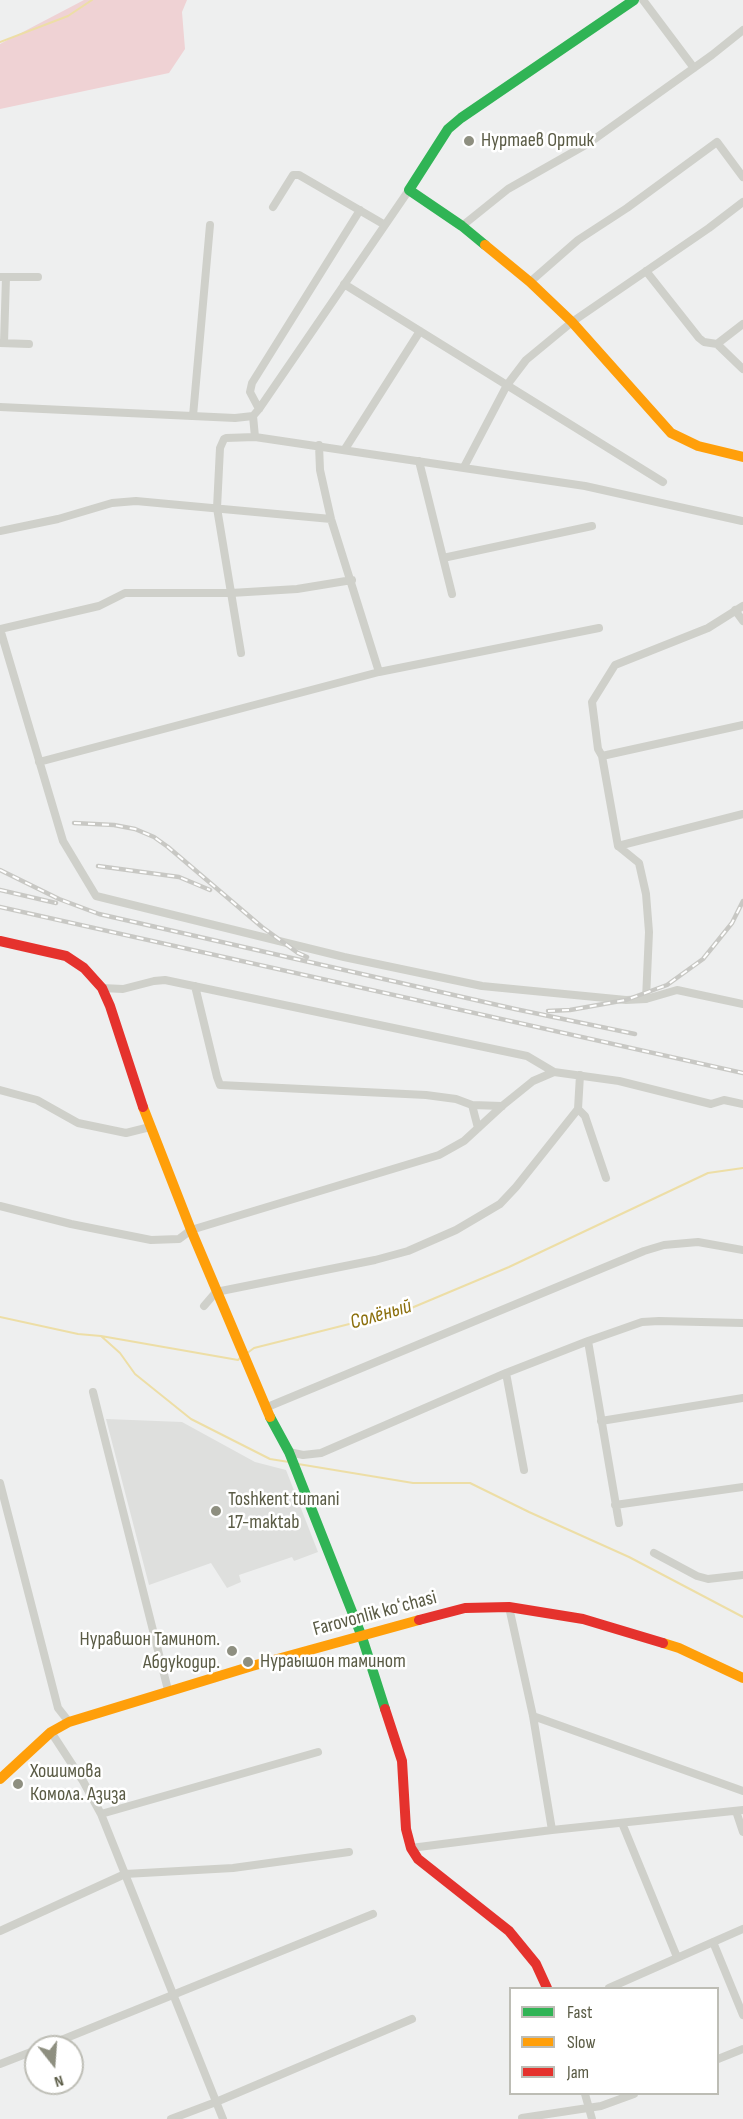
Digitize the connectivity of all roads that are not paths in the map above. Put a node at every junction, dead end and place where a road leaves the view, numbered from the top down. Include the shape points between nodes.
1 (634, 0) edge
2 (643, 0) edge
3 (743, 30) edge
4 (694, 68) junction
5 (743, 177) edge
6 (409, 190) junction
7 (743, 201) edge
8 (273, 207) dead end
9 (360, 210) junction
10 (210, 225) dead end
11 (385, 225) junction
12 (462, 226) junction
13 (646, 271) junction
14 (3, 277) edge
15 (38, 277) dead end
16 (530, 282) junction
17 (344, 284) junction
18 (572, 322) junction
19 (743, 324) edge
20 (420, 331) junction
21 (2, 343) edge
22 (29, 344) dead end
23 (717, 344) junction
24 (743, 369) edge
25 (507, 385) junction
26 (0, 407) edge
27 (260, 410) junction
28 (193, 416) junction
29 (253, 416) junction
30 (255, 437) junction
31 (319, 445) junction
32 (345, 449) junction
33 (743, 457) edge
34 (419, 461) junction
35 (464, 467) junction
36 (663, 483) dead end
37 (217, 508) junction
38 (332, 519) junction
39 (742, 521) edge
40 (592, 526) dead end
41 (0, 531) edge
42 (443, 558) junction
43 (352, 580) junction
44 (231, 592) junction
45 (452, 594) dead end
46 (739, 608) edge
47 (743, 621) edge
48 (599, 628) dead end
49 (0, 629) edge
50 (241, 653) dead end
51 (379, 672) junction
52 (743, 726) edge
53 (602, 756) junction
54 (39, 762) junction
55 (743, 814) edge
56 (618, 846) junction
57 (0, 941) edge
58 (195, 986) junction
59 (102, 988) junction
60 (646, 999) junction
61 (743, 1004) edge
62 (554, 1072) junction
63 (580, 1075) junction
64 (0, 1090) edge
65 (743, 1104) edge
66 (472, 1105) junction
67 (502, 1106) junction
68 (578, 1109) junction
69 (150, 1127) junction
70 (478, 1128) junction
71 (606, 1178) dead end
72 (0, 1206) edge
73 (190, 1230) junction
74 (743, 1250) edge
75 (216, 1292) junction
76 (204, 1306) dead end
77 (743, 1323) edge
78 (588, 1341) junction
79 (506, 1374) junction
80 (93, 1392) dead end
81 (743, 1398) edge
82 (265, 1408) junction
83 (602, 1421) junction
84 (290, 1455) junction
85 (524, 1470) dead end
86 (0, 1483) edge
87 (743, 1487) edge
88 (615, 1505) junction
89 (619, 1523) dead end
90 (654, 1553) dead end
91 (743, 1575) edge
92 (508, 1607) junction
93 (363, 1637) junction
94 (743, 1678) edge
95 (168, 1690) junction
96 (533, 1716) junction
97 (69, 1722) junction
98 (51, 1732) junction
99 (318, 1752) dead end
100 (0, 1779) edge
101 (743, 1791) edge
102 (739, 1811) edge
103 (101, 1814) junction
104 (622, 1823) junction
105 (552, 1830) junction
106 (743, 1832) edge
107 (411, 1848) junction
108 (349, 1852) dead end
109 (125, 1874) junction
110 (373, 1914) dead end
111 (743, 1929) edge
112 (0, 1931) edge
113 (713, 1942) junction
114 (677, 1958) junction
115 (546, 1987) edge
116 (613, 1987) edge
117 (174, 1996) junction
118 (743, 2015) edge
119 (412, 2019) dead end
120 (75, 2035) edge
121 (743, 2049) edge
122 (24, 2055) edge
123 (719, 2058) edge
124 (0, 2064) edge
125 (585, 2095) edge
126 (631, 2095) edge
127 (216, 2102) junction
128 (588, 2106) junction
129 (522, 2118) edge
130 (171, 2119) edge
131 (223, 2119) edge
132 (592, 2119) edge

1 - 6 street via 461,118 448,129
2 - 4 street
3 - 4 street
4 - 12 street via 589,143 508,189
5 - 16 street via 717,142 578,240
6 - 11 street
6 - 12 street
7 - 13 street
8 - 9 street via 296,174
9 - 11 street
9 - 27 street via 252,383 250,392
10 - 28 street
11 - 17 street
12 - 16 street
13 - 18 street
13 - 23 street via 699,338
14 - 15 street
14 - 21 street
16 - 18 street
17 - 20 street
17 - 27 street
18 - 25 street via 526,360
18 - 33 street via 671,434 698,446
19 - 23 street
20 - 25 street
20 - 32 street
21 - 22 street
23 - 24 street
25 - 35 street
25 - 36 street
26 - 28 street
27 - 29 street
28 - 29 street
29 - 30 street
30 - 31 street
30 - 37 street via 224,439 220,448
31 - 32 street
31 - 38 street via 320,470
32 - 34 street
34 - 35 street
34 - 42 street
35 - 39 street via 585,486
37 - 38 street
37 - 41 street via 120,502
37 - 44 street
38 - 43 street
40 - 42 street
42 - 45 street
43 - 44 street via 297,589
43 - 51 street
44 - 49 street via 125,592 99,606
44 - 50 street
46 - 47 street
46 - 53 street via 708,628 615,665 592,702
48 - 51 street
49 - 54 street
51 - 54 street
52 - 53 street
53 - 56 street
54 - 60 street via 63,841 96,896 344,957 482,986
55 - 56 street
56 - 60 street via 639,863 646,894
57 - 59 street via 66,956
58 - 59 street via 154,981
58 - 62 street via 527,1056
58 - 66 street via 220,1084 426,1095
59 - 69 street
60 - 61 street via 677,990
62 - 63 street
62 - 67 street via 533,1082
63 - 65 street via 711,1104 724,1100
63 - 68 street
64 - 69 street via 37,1100 78,1123 126,1133
66 - 67 street
66 - 70 street
67 - 70 street
68 - 71 street via 585,1116
68 - 75 street via 500,1203 456,1230 408,1251 375,1260
69 - 73 street
70 - 73 street via 439,1155
72 - 73 street via 151,1240 179,1239
73 - 75 street
74 - 82 street via 698,1242 644,1251
75 - 76 street
75 - 82 street
77 - 78 street via 642,1322
78 - 79 street
78 - 83 street
79 - 84 street via 321,1453
79 - 85 street
80 - 95 street
81 - 83 street
82 - 84 street
83 - 88 street
84 - 93 street
86 - 97 street via 58,1708
87 - 88 street
88 - 89 street
90 - 91 street via 708,1579
92 - 93 street, Farovonlik koʻchasi via 465,1608
92 - 94 street, Farovonlik koʻchasi via 583,1619 679,1648
92 - 96 street
93 - 95 street, Farovonlik koʻchasi
93 - 107 street via 402,1761
95 - 97 street, Farovonlik koʻchasi
96 - 101 street
96 - 105 street
97 - 98 street, Farovonlik koʻchasi
98 - 100 street, Farovonlik koʻchasi
98 - 103 street
99 - 103 street
102 - 104 street
102 - 106 street
103 - 109 street
104 - 105 street
104 - 114 street
105 - 107 street
107 - 115 street via 418,1859 509,1931 536,1964
108 - 109 street via 233,1868
109 - 112 street
109 - 117 street
110 - 117 street
111 - 113 street
113 - 114 street
113 - 118 street
114 - 116 street
117 - 120 street
117 - 127 street
119 - 127 street
121 - 123 street
122 - 124 street
125 - 128 street
126 - 128 street via 601,2106
127 - 130 street
127 - 131 street
128 - 129 street
128 - 132 street

